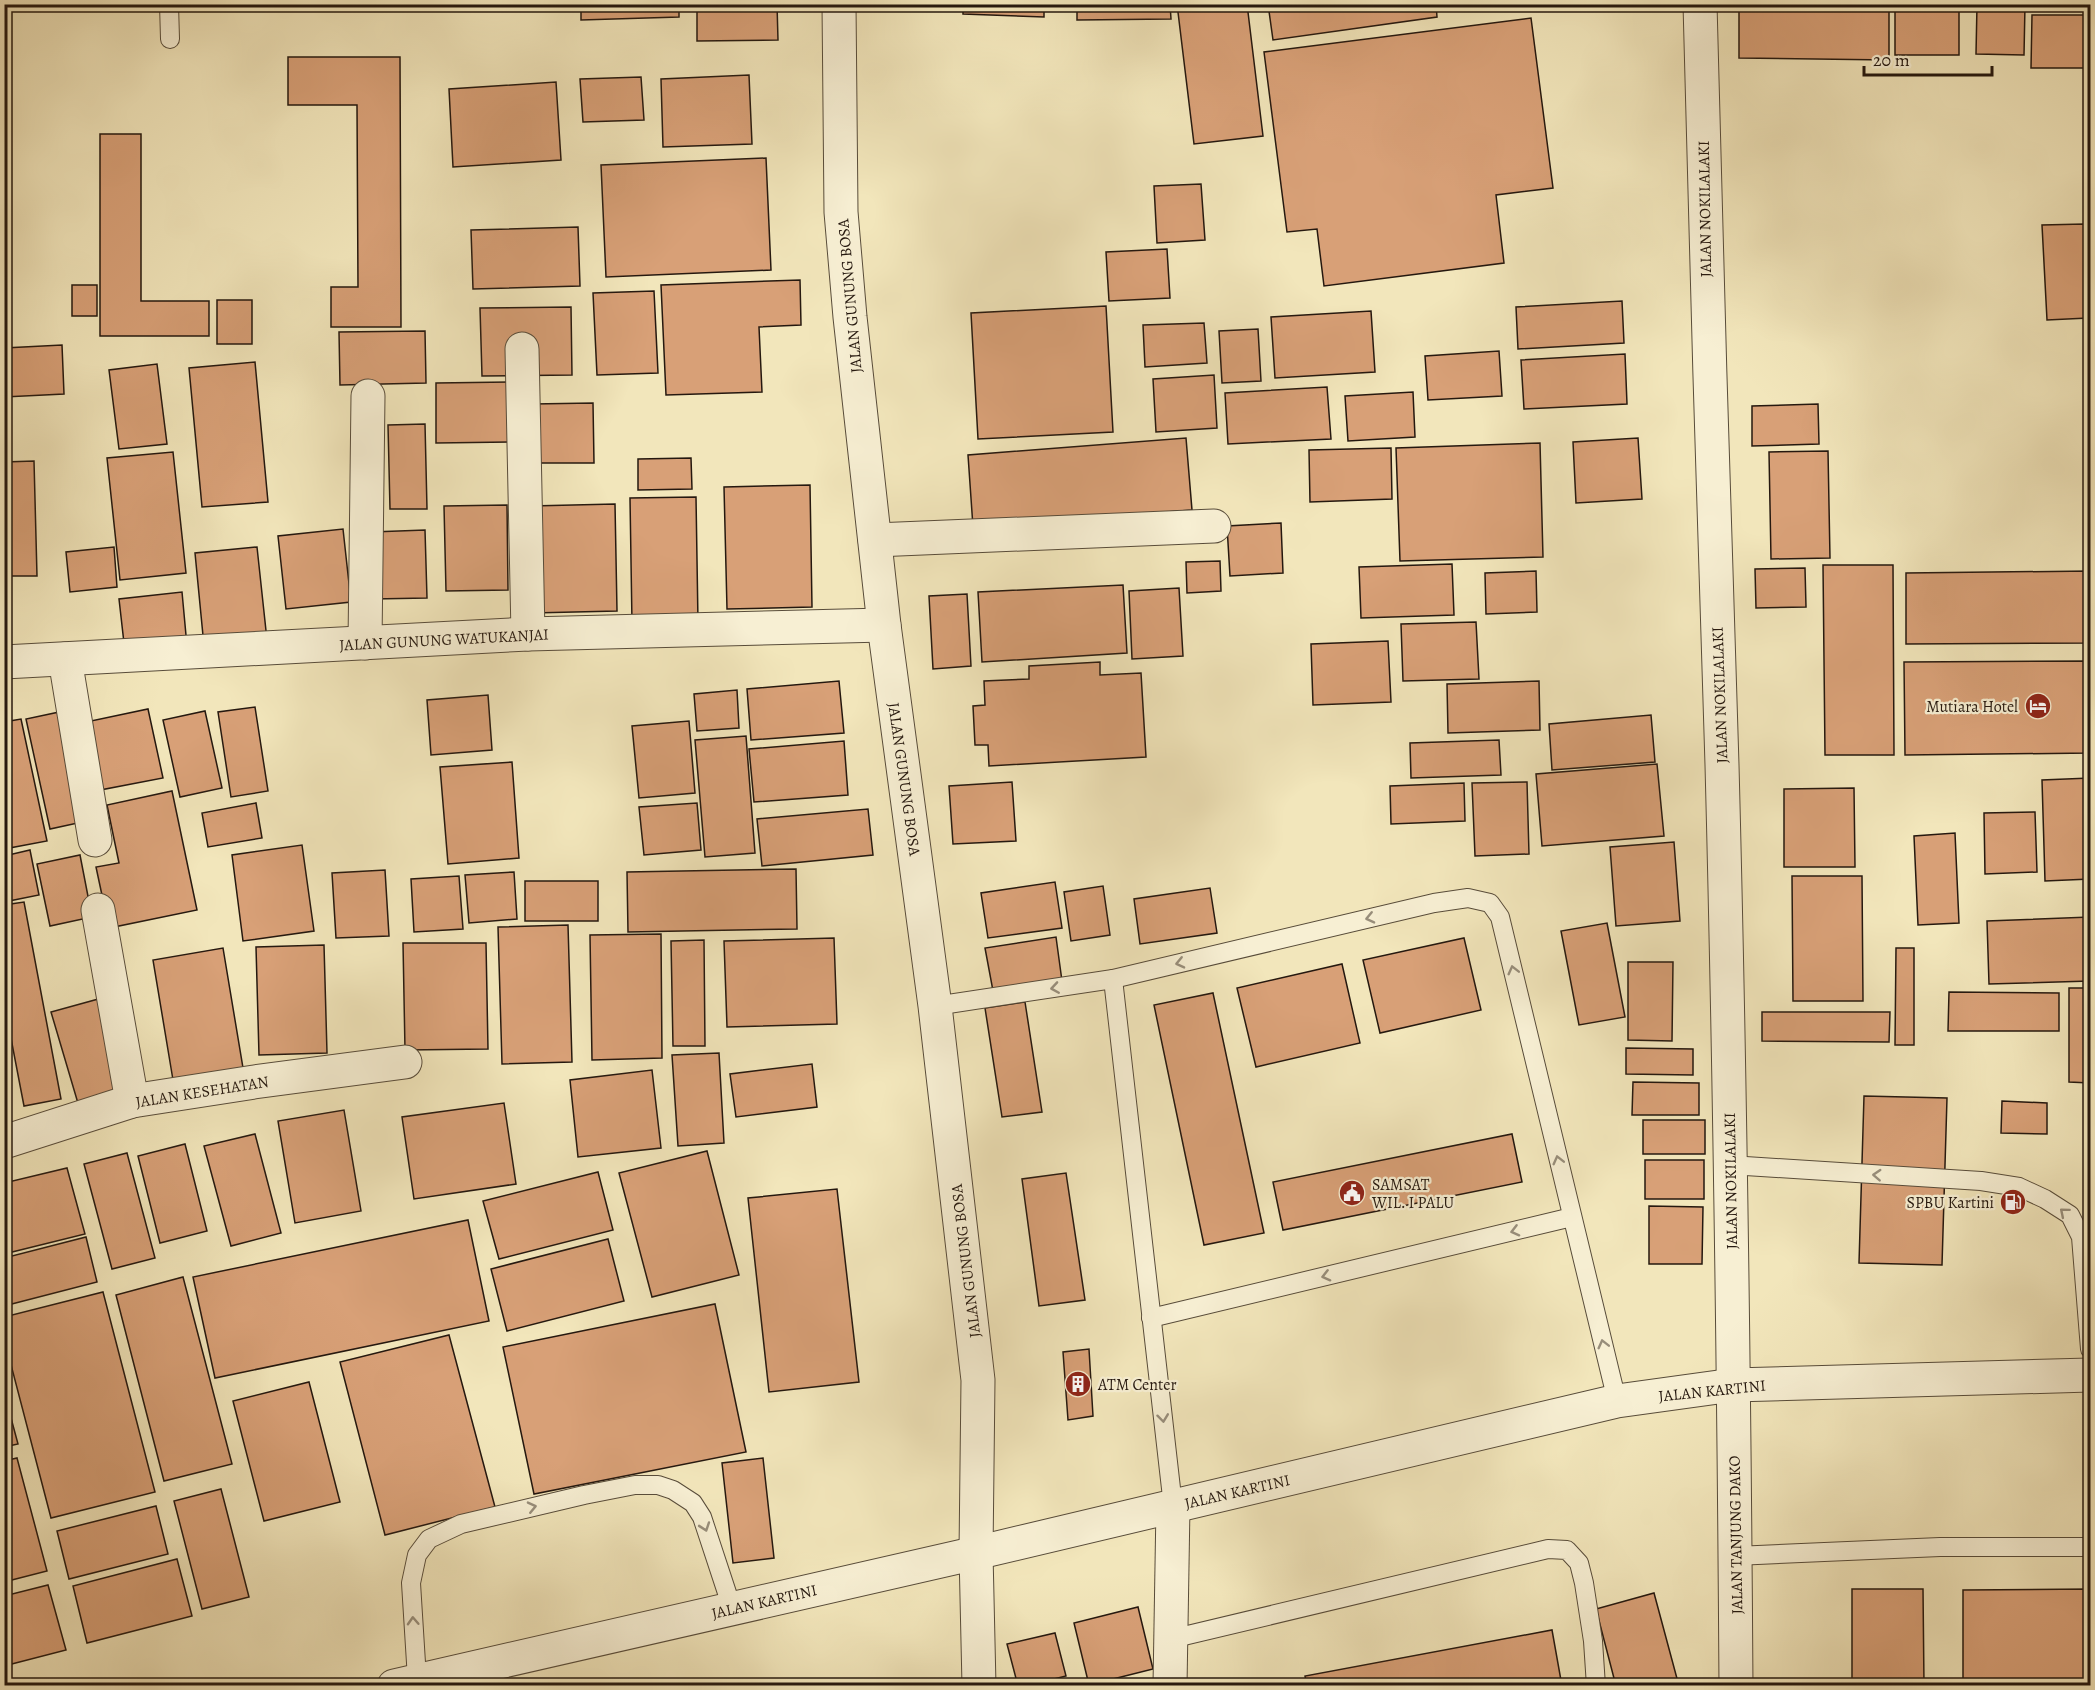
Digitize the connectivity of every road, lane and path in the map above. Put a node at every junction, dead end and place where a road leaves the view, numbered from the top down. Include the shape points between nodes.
1 (169, 4) edge
2 (839, 4) edge
3 (1700, 4) edge
4 (170, 39) dead end
5 (522, 349) dead end
6 (368, 396) dead end
7 (1214, 526) dead end
8 (875, 540) junction
9 (884, 625) junction
10 (528, 634) junction
11 (365, 643) junction
12 (65, 659) junction
13 (4, 662) edge
14 (95, 840) dead end
15 (98, 910) dead end
16 (1113, 979) junction
17 (935, 1006) junction
18 (405, 1062) dead end
19 (132, 1101) junction
20 (4, 1142) edge
21 (1730, 1165) junction
22 (1572, 1217) junction
23 (1152, 1318) junction
24 (2091, 1349) edge
25 (2091, 1376) edge
26 (1733, 1385) junction
27 (1617, 1401) junction
28 (1173, 1506) junction
29 (2091, 1547) edge
30 (976, 1553) junction
31 (1735, 1556) junction
32 (732, 1608) junction
33 (1171, 1639) junction
34 (405, 1682) edge
35 (979, 1686) edge
36 (1170, 1686) edge
37 (1596, 1686) edge
38 (1736, 1686) edge

1 - 4 lane
2 - 8 street, JALAN GUNUNG BOSA via 842,212
3 - 21 street, JALAN NOKILALAKI
5 - 10 street
6 - 11 street
7 - 8 street
8 - 9 street, JALAN GUNUNG BOSA
9 - 10 street, JALAN GUNUNG WATUKANJAI
9 - 17 street, JALAN GUNUNG BOSA
10 - 11 street, JALAN GUNUNG WATUKANJAI
11 - 12 street, JALAN GUNUNG WATUKANJAI
12 - 13 street, JALAN GUNUNG WATUKANJAI
12 - 14 street
15 - 19 street
16 -> 17 lane
22 -> 16 lane via 1500,917 1490,903 1468,898 1434,903
16 - 23 lane
17 - 30 street, JALAN GUNUNG BOSA via 978,1380
18 - 19 street, JALAN KESEHATAN
19 - 20 street, JALAN KESEHATAN
24 -> 21 lane via 2081,1237 2070,1215 2045,1198 2019,1187 1981,1181
21 - 26 street, JALAN NOKILALAKI
22 -> 23 lane
27 -> 22 lane
23 -> 28 lane
25 - 26 street, JALAN KARTINI
26 - 27 street, JALAN KARTINI
26 - 31 street, JALAN TANJUNG DAKO
27 - 28 street, JALAN KARTINI
28 - 30 street, JALAN KARTINI
28 - 33 street
29 - 31 lane via 1940,1547
30 - 32 street, JALAN KARTINI
30 - 35 street, JALAN GUNUNG BOSA
31 - 38 street, JALAN TANJUNG DAKO
32 - 34 street, JALAN KARTINI
34 -> 32 lane via 411,1583 417,1555 429,1539 460,1524 584,1495 635,1485 658,1485 693,1503 702,1517
33 - 36 street
33 - 37 lane via 1548,1549 1567,1550 1579,1563 1584,1583

